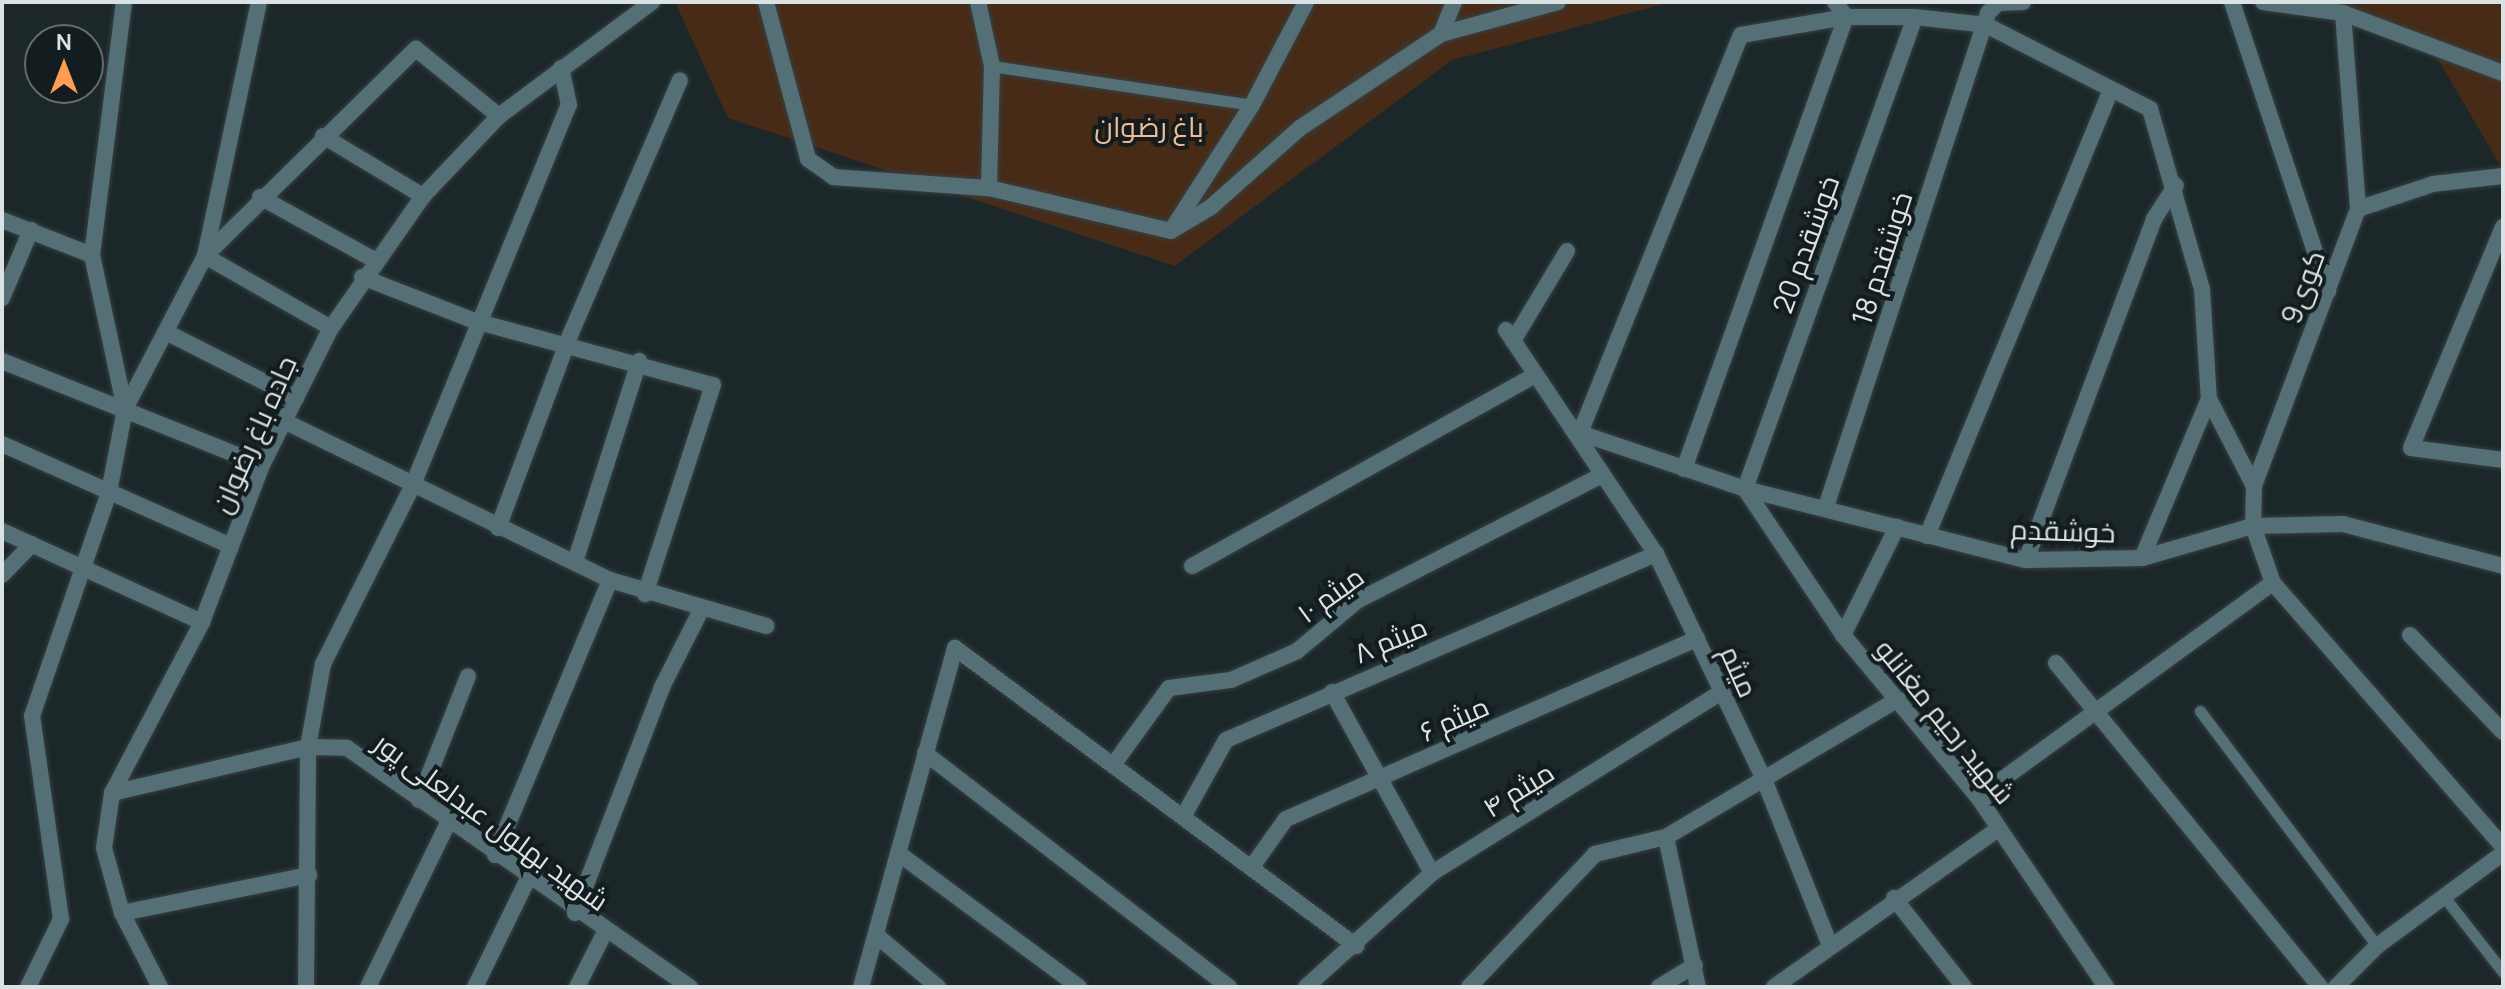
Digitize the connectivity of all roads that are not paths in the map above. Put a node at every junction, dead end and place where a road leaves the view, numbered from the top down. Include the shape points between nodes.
1 (124, 2) edge
2 (259, 2) edge
3 (652, 2) edge
4 (766, 2) edge
5 (978, 2) edge
6 (1306, 2) edge
7 (1454, 2) edge
8 (1558, 2) edge
9 (1835, 2) edge
10 (2023, 2) edge
11 (2232, 2) edge
12 (2263, 2) edge
13 (2343, 13) junction
14 (1846, 17) junction
15 (1915, 17) junction
16 (1986, 25) junction
17 (1441, 34) junction
18 (992, 66) junction
19 (561, 68) junction
20 (2503, 73) edge
21 (680, 80) dead end
22 (2111, 89) junction
23 (1252, 105) junction
24 (499, 116) junction
25 (323, 136) junction
26 (2503, 176) edge
27 (2176, 185) junction
28 (989, 188) junction
29 (423, 196) junction
30 (260, 197) junction
31 (2358, 209) junction
32 (2, 220) edge
33 (2503, 227) edge
34 (31, 230) junction
35 (1171, 231) junction
36 (1567, 251) dead end
37 (92, 255) junction
38 (205, 256) junction
39 (373, 259) junction
40 (362, 277) junction
41 (2328, 291) junction
42 (2, 298) edge
43 (475, 321) junction
44 (331, 328) junction
45 (166, 332) junction
46 (567, 344) junction
47 (2, 361) edge
48 (639, 361) junction
49 (1534, 376) junction
50 (296, 398) junction
51 (2209, 399) junction
52 (125, 409) junction
53 (286, 422) junction
54 (1580, 433) junction
55 (2, 444) edge
56 (2503, 460) edge
57 (262, 465) junction
58 (1684, 469) junction
59 (1600, 476) junction
60 (2254, 486) junction
61 (412, 487) junction
62 (1745, 489) junction
63 (109, 492) junction
64 (1826, 507) junction
65 (2253, 526) junction
66 (1897, 527) junction
67 (498, 528) junction
68 (2, 531) edge
69 (1927, 536) junction
70 (32, 544) junction
71 (231, 546) junction
72 (1656, 554) junction
73 (2142, 558) junction
74 (576, 559) junction
75 (2026, 560) junction
76 (1192, 566) dead end
77 (2503, 566) edge
78 (80, 567) junction
79 (2, 575) edge
80 (610, 580) junction
81 (2273, 583) junction
82 (645, 594) junction
83 (701, 610) junction
84 (202, 622) junction
85 (766, 626) dead end
86 (1843, 635) junction
87 (2410, 635) dead end
88 (1697, 639) junction
89 (2056, 663) dead end
90 (468, 676) dead end
91 (1332, 692) junction
92 (1720, 693) junction
93 (1898, 699) junction
94 (2200, 711) dead end
95 (2092, 714) junction
96 (2503, 732) edge
97 (308, 747) junction
98 (925, 753) junction
99 (1113, 765) junction
100 (1376, 781) junction
101 (1765, 782) junction
102 (112, 793) junction
103 (1978, 797) junction
104 (419, 800) junction
105 (1183, 817) junction
106 (449, 821) junction
107 (1998, 829) junction
108 (1666, 837) junction
109 (2503, 850) edge
110 (898, 853) junction
111 (495, 855) junction
112 (1251, 868) junction
113 (1432, 873) junction
114 (309, 875) junction
115 (528, 879) junction
116 (1894, 898) junction
117 (2445, 898) junction
118 (122, 913) junction
119 (575, 913) junction
120 (604, 934) junction
121 (876, 935) junction
122 (1829, 943) junction
123 (1356, 946) junction
124 (2377, 946) junction
125 (1695, 965) junction
126 (2503, 972) edge
127 (1309, 986) edge
128 (1776, 986) edge
129 (28, 987) edge
130 (160, 987) edge
131 (306, 987) edge
132 (368, 987) edge
133 (475, 987) edge
134 (577, 987) edge
135 (690, 987) edge
136 (861, 987) edge
137 (938, 987) edge
138 (1079, 987) edge
139 (1229, 987) edge
140 (1469, 987) edge
141 (1659, 987) edge
142 (1698, 987) edge
143 (1964, 987) edge
144 (2106, 987) edge
145 (2320, 987) edge
146 (2336, 987) edge

1 - 37 street
2 - 38 street
3 - 19 street, جاده باغ رضوان
4 - 28 street via 808,159 834,177
5 - 18 street
6 - 23 street
7 - 17 street
8 - 17 street
9 - 14 street
10 - 16 street via 1998,3
11 - 41 street
12 - 13 street
13 - 20 street
13 - 31 street
14 - 15 street
14 - 54 street via 1741,35
14 - 58 street
15 - 16 street
15 - 62 street, خوشقدم 20
16 - 22 street
16 - 64 street, خوشقدم 18
17 - 35 street via 1300,128 1211,207
18 - 23 lane
18 - 28 street
19 - 24 street, جاده باغ رضوان
19 - 43 street via 569,105
21 - 46 street
22 - 27 street via 2150,109
22 - 69 street
23 - 35 street
24 - 25 street via 416,49
24 - 29 street, جاده باغ رضوان
25 - 29 street
25 - 30 street
26 - 31 street via 2433,184
27 - 51 street via 2202,289
27 - 75 street via 2154,219
28 - 35 street
29 - 39 street, جاده باغ رضوان
30 - 38 street
30 - 39 street
31 - 41 street, کوی9
32 - 34 street
33 - 56 street via 2411,448
34 - 37 street
34 - 42 street
36 - 49 street, میثم via 1510,336
37 - 52 street
38 - 44 street
38 - 45 street
39 - 40 street, جاده باغ رضوان
40 - 43 street
40 - 44 street, جاده باغ رضوان
41 - 60 street, کوی9
43 - 46 street
43 - 61 street
44 - 50 street, جاده باغ رضوان
45 - 50 street
45 - 52 street
46 - 48 street
46 - 67 street
47 - 52 street
48 - 74 street
48 - 82 street via 713,385
49 - 54 street, میثم
49 - 76 street
50 - 53 street, جاده باغ رضوان
51 - 60 street
51 - 73 street
52 - 57 street
52 - 63 street
53 - 57 street, جاده باغ رضوان
53 - 61 street
54 - 58 street, خوشقدم
54 - 59 street, میثم
55 - 63 street
57 - 71 street, جاده باغ رضوان
58 - 62 street, خوشقدم
59 - 72 street, میثم
59 - 99 street, ۱۰ میثم via 1357,601 1297,651 1231,680 1169,688
60 - 65 street, کوی9
61 - 67 street
61 - 97 street via 323,664
62 - 64 street, خوشقدم
62 - 86 street, شهید رحیم مغانلو
63 - 71 street
63 - 78 street
64 - 66 street, خوشقدم
65 - 73 street, خوشقدم
65 - 77 street, خوشقدم via 2343,524
65 - 81 street
66 - 69 street, خوشقدم
66 - 86 street
67 - 74 street
68 - 70 street
69 - 75 street, خوشقدم
70 - 78 street
70 - 79 street
71 - 84 street, جاده باغ رضوان
72 - 88 street, میثم
72 - 91 street, ۸ میثم
73 - 75 street, خوشقدم
74 - 80 street
78 - 84 street
78 - 129 street via 32,716 61,919
80 - 82 street
80 - 111 street
81 - 95 street
81 - 109 street
82 - 83 street
83 - 85 street
83 - 119 street via 662,687
84 - 102 street, جاده باغ رضوان
86 - 93 street, شهید رحیم مغانلو
87 - 96 street
88 - 92 street, میثم
88 - 100 street, ۶ میثم
89 - 95 street
90 - 104 street
91 - 100 street
91 - 105 street, ۸ میثم via 1226,740
92 - 101 street, میثم
92 - 113 street, ۴ میثم
93 - 101 street
93 - 103 street, شهید رحیم مغانلو
94 - 124 lane
95 - 103 street
95 - 145 street
97 - 102 street, شهید بهلول عبدلعلی پور
97 - 104 street, شهید بهلول عبدلعلی پور via 347,748
97 - 114 street
98 - 99 street via 955,648
98 - 110 street
98 - 139 street
99 - 105 street
100 - 112 street, ۶ میثم via 1286,819
100 - 113 street
101 - 108 street
101 - 122 street, میثم
102 - 118 street, جاده باغ رضوان via 104,848
103 - 107 street, شهید رحیم مغانلو
104 - 106 street, شهید بهلول عبدلعلی پور
105 - 112 street
106 - 111 street, شهید بهلول عبدلعلی پور
106 - 132 street
107 - 116 street
107 - 144 street, شهید رحیم مغانلو
108 - 125 street
108 - 140 street via 1595,854
109 - 117 street
110 - 121 street
110 - 138 street
111 - 115 street, شهید بهلول عبدلعلی پور
112 - 123 street
113 - 123 street, ۴ میثم
114 - 118 street
114 - 131 street
115 - 119 street, شهید بهلول عبدلعلی پور
115 - 133 street
116 - 122 street
116 - 143 street
117 - 124 street
117 - 126 lane
118 - 130 street, جاده باغ رضوان
119 - 120 street, شهید بهلول عبدلعلی پور
120 - 134 street
120 - 135 street, شهید بهلول عبدلعلی پور
121 - 136 street
121 - 137 street
122 - 128 street
123 - 127 street, ۴ میثم
124 - 146 street
125 - 141 street
125 - 142 street

